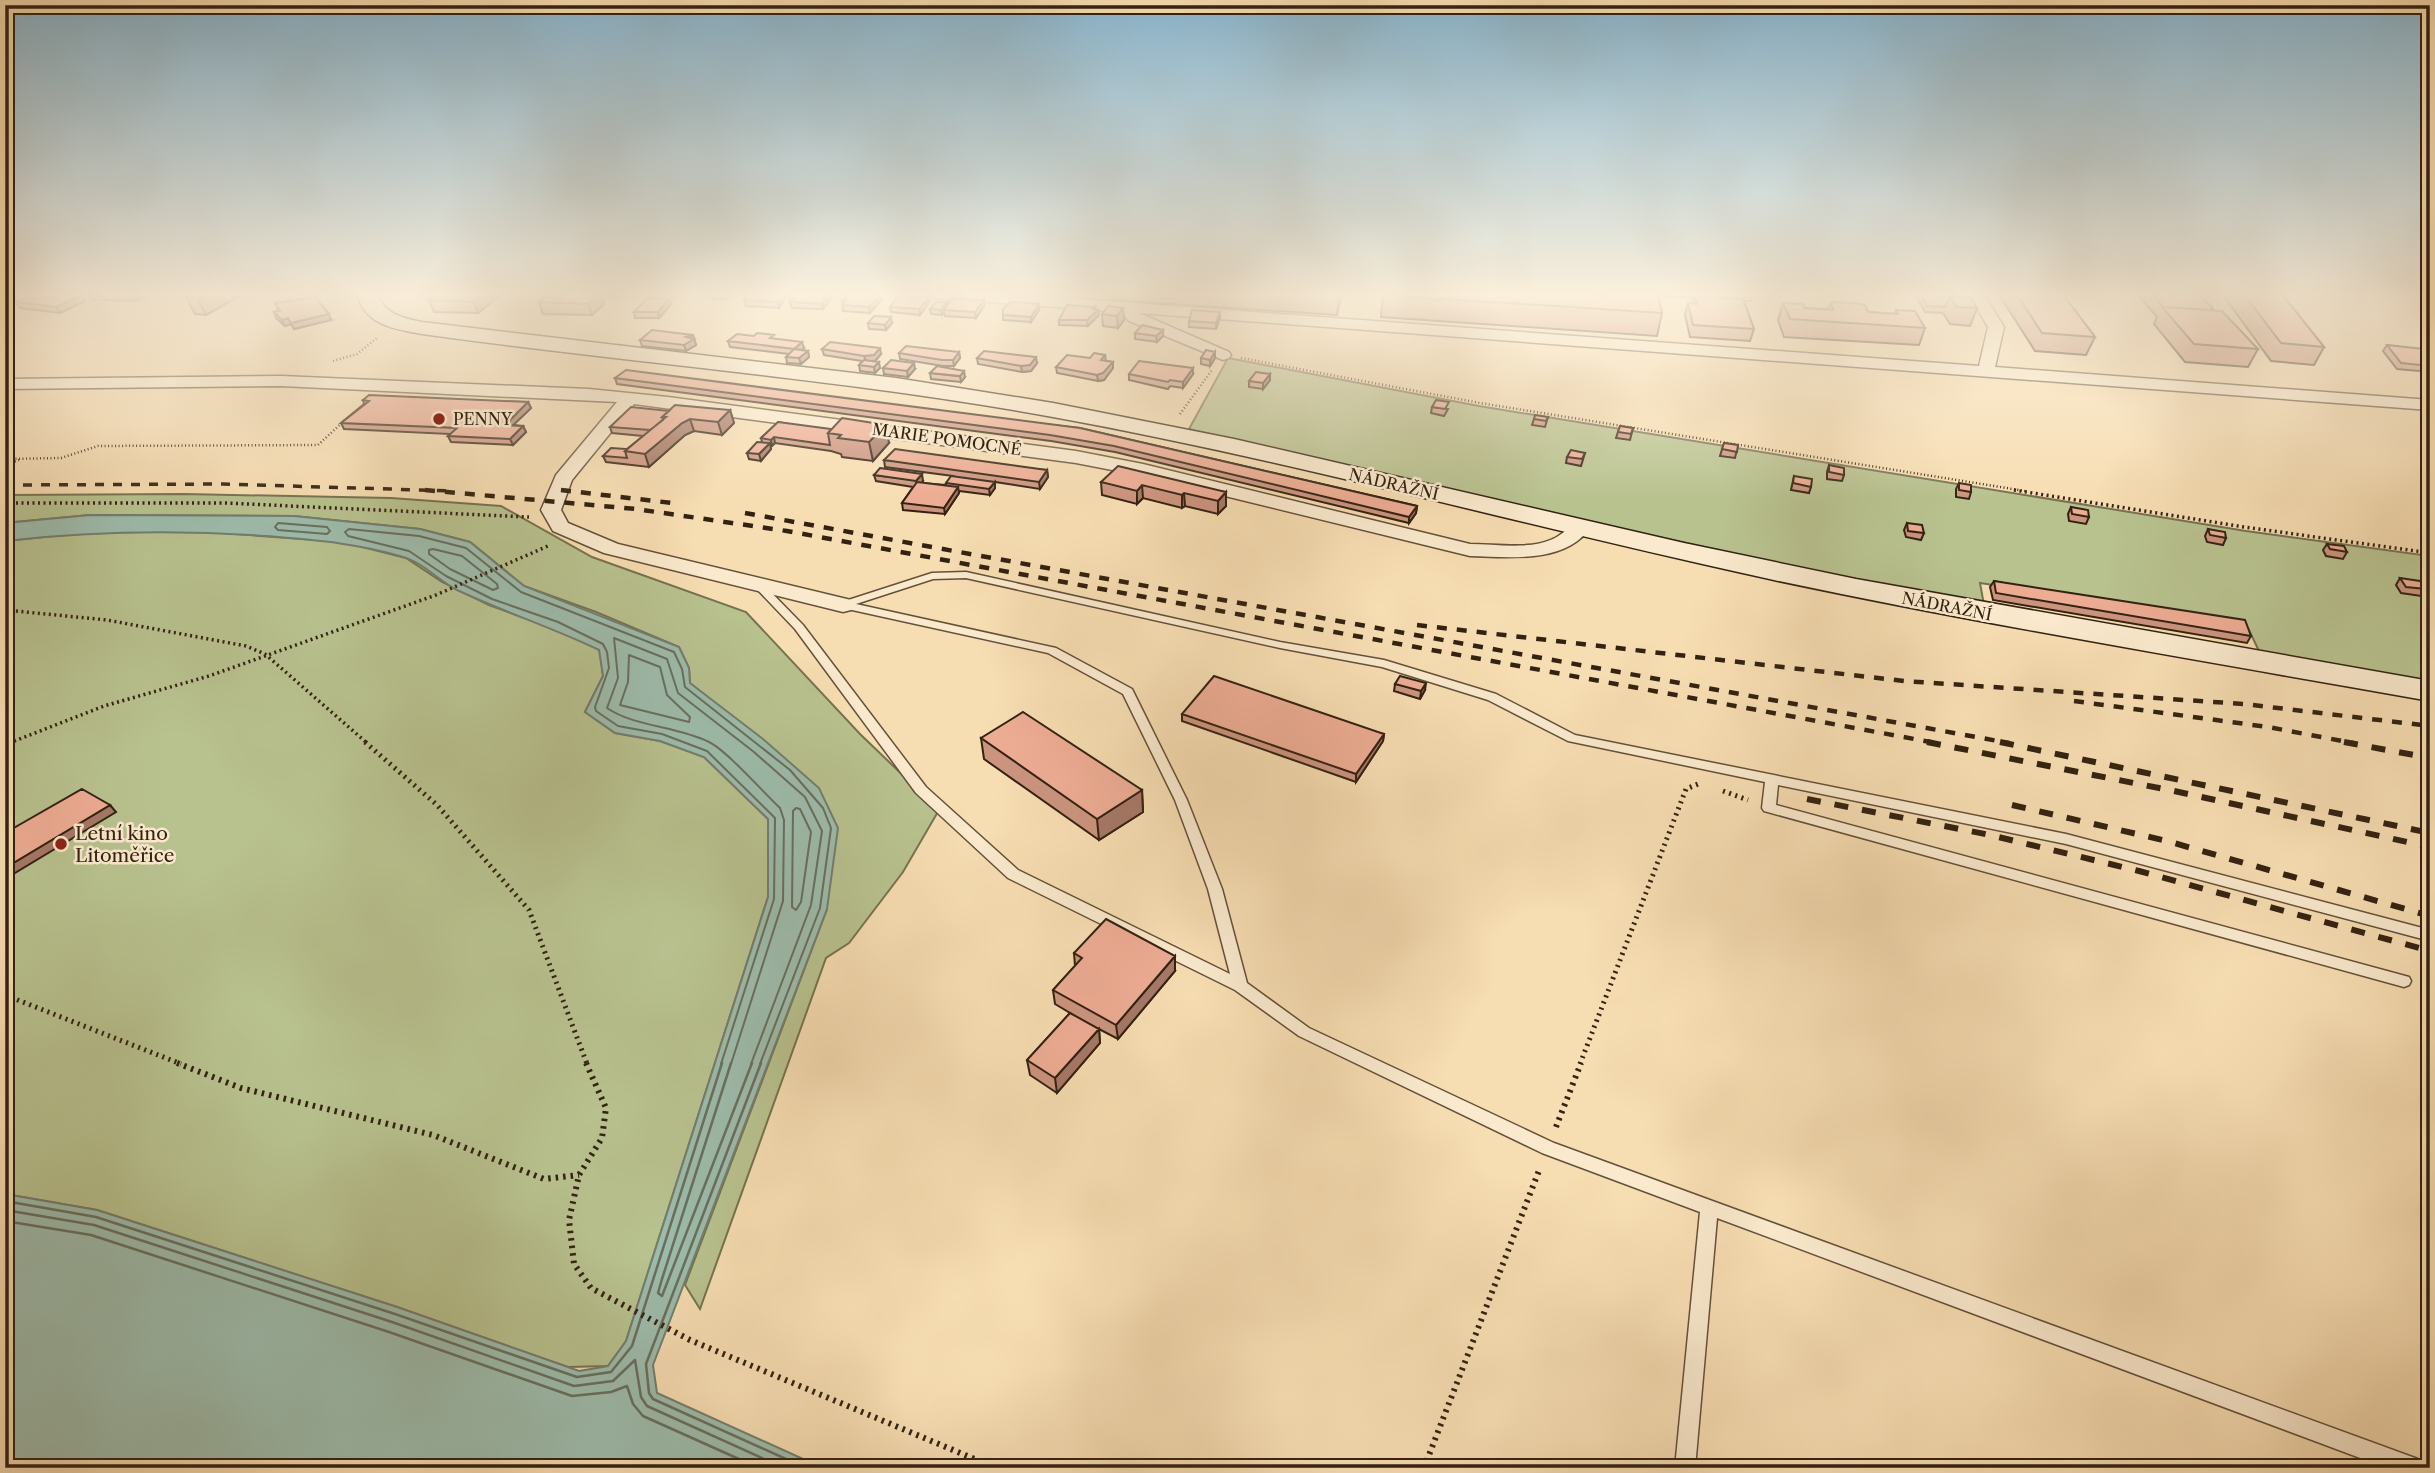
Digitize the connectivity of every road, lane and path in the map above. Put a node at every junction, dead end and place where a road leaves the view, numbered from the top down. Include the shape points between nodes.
1 (332, 362) edge
2 (698, 362) edge
3 (1218, 362) edge
4 (1259, 362) edge
5 (1852, 362) edge
6 (1988, 362) edge
7 (322, 365) dead end
8 (1986, 372) junction
9 (5, 384) edge
10 (630, 398) junction
11 (2430, 405) edge
12 (350, 416) edge
13 (1167, 432) junction
14 (5, 459) edge
15 (23, 459) junction
16 (5, 465) edge
17 (5, 503) edge
18 (555, 519) junction
19 (1580, 528) junction
20 (574, 534) junction
21 (2430, 553) edge
22 (759, 586) junction
23 (843, 605) junction
24 (5, 610) edge
25 (265, 654) junction
26 (2430, 691) edge
27 (5, 745) edge
28 (1772, 779) junction
29 (1709, 787) dead end
30 (1719, 790) dead end
31 (1769, 808) junction
32 (2430, 936) edge
33 (2404, 981) dead end
34 (1240, 986) junction
35 (5, 995) edge
36 (1548, 1148) junction
37 (579, 1175) junction
38 (1709, 1208) junction
39 (996, 1468) edge
40 (1424, 1468) edge
41 (1685, 1468) edge
42 (2415, 1468) edge

1 - 7 path
2 - 13 main road, NÁDRAŽNÍ via 937,391
3 - 13 path
4 - 21 path via 1480,403 2230,525
5 - 8 street
6 - 8 street
8 - 11 street
9 - 10 street, MARIE POMOCNÉ via 281,381
10 - 18 street via 563,479 551,510
10 - 19 street, MARIE POMOCNÉ via 1076,457 1470,550 1525,551 1561,544
12 - 15 path via 318,445 98,446 61,458
13 - 19 main road, NÁDRAŽNÍ
14 - 15 path
15 - 16 path
17 - 18 path via 225,503
18 - 20 street
19 - 26 main road, NÁDRAŽNÍ via 1994,615
20 - 22 street via 611,549
20 - 25 path via 436,595
22 - 23 street
22 - 34 lane via 799,627 921,790 1013,874
23 - 28 lane via 932,576 965,575 1384,664 1492,697 1572,738
23 - 34 lane via 1052,650 1128,692 1186,813 1215,889
24 - 25 path via 107,621 246,646
25 - 27 path via 209,676 104,706
25 - 37 path via 437,805 529,910 606,1108 602,1138
28 - 31 lane
28 - 32 lane via 2066,839
29 - 36 path via 1700,784 1686,789
30 - 31 path
31 - 33 lane
34 - 36 lane via 1304,1032
35 - 37 path via 241,1088 433,1135 544,1179
36 - 38 lane
36 - 40 path
37 - 39 path via 569,1220 574,1264 591,1288 690,1340
38 - 41 lane
38 - 42 lane

